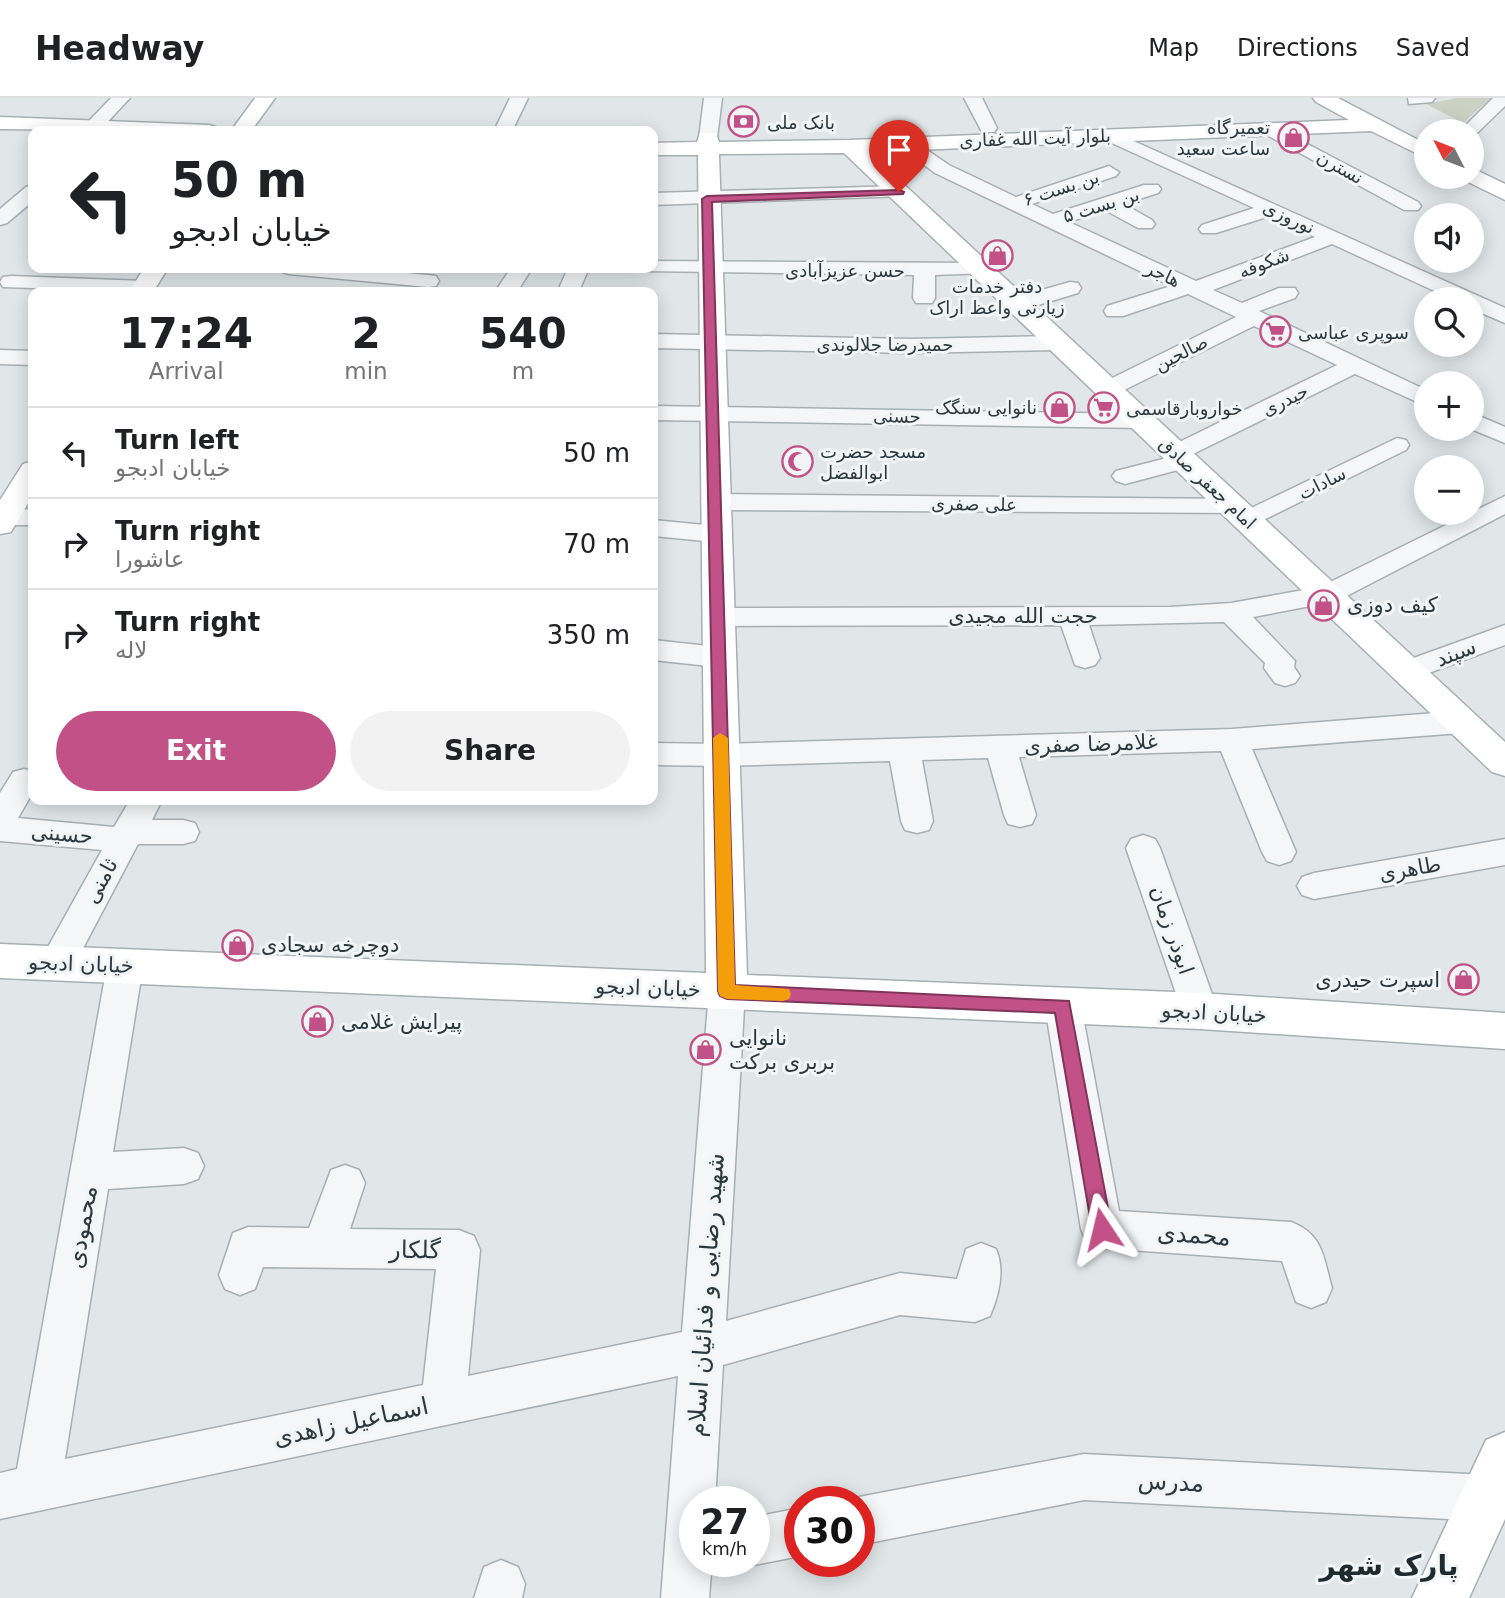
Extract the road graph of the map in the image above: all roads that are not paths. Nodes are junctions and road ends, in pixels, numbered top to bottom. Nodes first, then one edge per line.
1 (121, 98) edge
2 (265, 98) edge
3 (519, 98) edge
4 (713, 98) edge
5 (974, 98) edge
6 (1323, 98) edge
7 (1503, 98) edge
8 (1361, 106) edge
9 (1481, 119) edge
10 (0, 123) edge
11 (1376, 125) junction
12 (1414, 125) edge
13 (70, 126) edge
14 (94, 126) edge
15 (245, 126) edge
16 (505, 126) edge
17 (988, 128) junction
18 (1269, 129) junction
19 (0, 134) edge
20 (28, 135) edge
21 (1109, 135) junction
22 (658, 138) edge
23 (707, 143) junction
24 (904, 144) junction
25 (850, 146) junction
26 (1414, 146) edge
27 (658, 148) edge
28 (1484, 160) edge
29 (1231, 169) dead end
30 (1505, 170) edge
31 (1109, 172) dead end
32 (1204, 178) junction
33 (1484, 182) edge
34 (1151, 189) dead end
35 (899, 192) junction
36 (1505, 193) edge
37 (28, 197) edge
38 (658, 199) edge
39 (707, 199) junction
40 (1107, 203) junction
41 (1014, 204) junction
42 (1263, 205) junction
43 (1411, 206) dead end
44 (2, 216) edge
45 (1051, 221) junction
46 (1215, 221) dead end
47 (1145, 224) dead end
48 (1333, 237) junction
49 (658, 267) edge
50 (981, 269) junction
51 (709, 270) junction
52 (925, 270) junction
53 (347, 273) edge
54 (429, 280) edge
55 (10, 282) dead end
56 (147, 282) edge
57 (1060, 284) dead end
58 (1442, 287) edge
59 (1192, 288) junction
60 (1287, 293) dead end
61 (1010, 297) junction
62 (924, 298) dead end
63 (1484, 306) edge
64 (1115, 311) dead end
65 (1247, 314) junction
66 (1505, 316) edge
67 (658, 341) edge
68 (710, 342) junction
69 (1059, 343) junction
70 (0, 357) edge
71 (28, 358) edge
72 (1356, 365) junction
73 (1108, 389) junction
74 (1414, 392) edge
75 (658, 413) edge
76 (712, 414) junction
77 (1142, 421) junction
78 (1484, 426) edge
79 (1505, 436) edge
80 (1396, 445) dead end
81 (1180, 457) junction
82 (1125, 476) dead end
83 (28, 482) edge
84 (714, 502) junction
85 (1505, 504) edge
86 (1240, 513) junction
87 (12, 520) edge
88 (658, 528) edge
89 (715, 534) junction
90 (1327, 595) junction
91 (1231, 612) junction
92 (1072, 616) junction
93 (717, 617) junction
94 (1505, 634) edge
95 (658, 651) edge
96 (718, 657) junction
97 (1085, 658) dead end
98 (1407, 671) junction
99 (1285, 676) dead end
100 (1461, 722) junction
101 (1232, 740) junction
102 (1000, 747) junction
103 (904, 750) junction
104 (658, 754) edge
105 (720, 755) junction
106 (1505, 764) edge
107 (24, 780) dead end
108 (143, 805) edge
109 (1020, 815) dead end
110 (0, 821) edge
111 (917, 821) dead end
112 (0, 829) edge
113 (183, 832) dead end
114 (126, 836) junction
115 (1143, 848) dead end
116 (1279, 852) dead end
117 (1505, 852) edge
118 (1314, 886) dead end
119 (0, 961) edge
120 (57, 963) junction
121 (125, 966) junction
122 (727, 991) junction
123 (1063, 1006) junction
124 (1200, 1011) junction
125 (1505, 1031) edge
126 (184, 1166) dead end
127 (91, 1172) junction
128 (345, 1183) dead end
129 (323, 1248) junction
130 (981, 1263) dead end
131 (240, 1275) dead end
132 (1311, 1289) dead end
133 (703, 1349) junction
134 (443, 1403) junction
135 (1496, 1478) edge
136 (694, 1486) edge
137 (18, 1492) edge
138 (875, 1518) edge
139 (1440, 1598) edge

1 - 14 street
2 - 15 street
3 - 16 street
4 - 23 street
5 - 17 street
6 - 8 street
7 - 9 street
8 - 11 street
8 - 12 street
8 - 17 street, بلوار آیت الله غفاری
10 - 13 street
11 - 18 street, بلوار آیت الله غفاری
11 - 26 street
17 - 23 street, بلوار آیت الله غفاری
18 - 21 street, بلوار آیت الله غفاری
18 - 43 street, نسترن
19 - 20 street
21 - 24 street, بلوار آیت الله غفاری
21 - 32 street, نوروزی
22 - 23 street, بلوار آیت الله غفاری
23 - 25 street, بلوار آیت الله غفاری
23 - 27 street, بلوار آیت الله غفاری
23 - 39 street
24 - 25 street, بلوار آیت الله غفاری
24 - 41 street, هاجر
25 - 35 street, امام جعفر صادق
28 - 30 street
29 - 32 street
31 - 41 street, بن بست ۶
32 - 42 street, نوروزی
33 - 36 street
34 - 40 street, بن بست ۵
35 - 39 street
35 - 50 street, امام جعفر صادق
37 - 44 street
38 - 39 street
39 - 51 street
40 - 45 street, بن بست ۵
40 - 47 street
41 - 45 street, هاجر
42 - 46 street
42 - 48 street, نوروزی
45 - 59 street, هاجر
48 - 58 street, نوروزی
48 - 59 street, شکوفه
49 - 51 street, حسن عزیزآبادی
50 - 52 street, حسن عزیزآبادی
50 - 61 street, امام جعفر صادق
51 - 52 street, حسن عزیزآبادی
51 - 68 street
52 - 62 street
53 - 54 street
55 - 56 street
57 - 61 street
59 - 64 street, شکوفه
59 - 65 street, هاجر
60 - 65 street, صالحین
61 - 69 street, امام جعفر صادق
63 - 66 street, نوروزی
65 - 72 street, هاجر
65 - 73 street, صالحین
67 - 68 street, حمیدرضا جلالوندی
68 - 69 street, حمیدرضا جلالوندی
68 - 76 street
69 - 73 street, امام جعفر صادق
70 - 71 street
72 - 74 street, هاجر
72 - 81 street, حیدری
73 - 77 street, امام جعفر صادق
75 - 76 street, حسنی
76 - 77 street, حسنی
76 - 84 street
77 - 81 street, امام جعفر صادق
78 - 79 street
80 - 86 street, سادات
81 - 82 street, حیدری
81 - 86 street, امام جعفر صادق
83 - 87 street
84 - 86 street, علی صفری
84 - 89 street
85 - 90 street, حجت الله مجیدی
86 - 90 street, امام جعفر صادق
88 - 89 street
89 - 93 street
90 - 91 street, حجت الله مجیدی
90 - 98 street, امام جعفر صادق
91 - 92 street, حجت الله مجیدی
91 - 99 street
92 - 93 street, حجت الله مجیدی
92 - 97 street
93 - 96 street
94 - 98 street, سپند
95 - 96 street
96 - 105 street
98 - 100 street, امام جعفر صادق
100 - 101 street, غلامرضا صفری
100 - 106 street, امام جعفر صادق
101 - 102 street, غلامرضا صفری
101 - 116 street
102 - 103 street, غلامرضا صفری
102 - 109 street
103 - 105 street, غلامرضا صفری
103 - 111 street
104 - 105 street, غلامرضا صفری
105 - 122 street
107 - 110 street, حسینی
108 - 114 street, ثامنی
112 - 114 street, حسینی
113 - 114 street, حسینی
114 - 120 street, ثامنی
115 - 124 street, ابوذر زمان
117 - 118 street, طاهری
119 - 120 street, خیابان ادبجو
120 - 121 street, خیابان ادبجو
121 - 122 street, خیابان ادبجو
121 - 127 street, محمودی
122 - 123 street, خیابان ادبجو
122 - 133 street, شهید رضایی و فدائیان اسلام
123 - 124 street, خیابان ادبجو
123 - 132 street, محمدی
124 - 125 street, خیابان ادبجو
126 - 127 street
127 - 137 street, محمودی
128 - 129 street
129 - 131 street, گلکار
129 - 134 street, گلکار
130 - 133 street, اسماعیل زاهدی
133 - 134 street, اسماعیل زاهدی
133 - 136 street, شهید رضایی و فدائیان اسلام
134 - 137 street, اسماعیل زاهدی
135 - 138 street, مدرس
135 - 139 street

